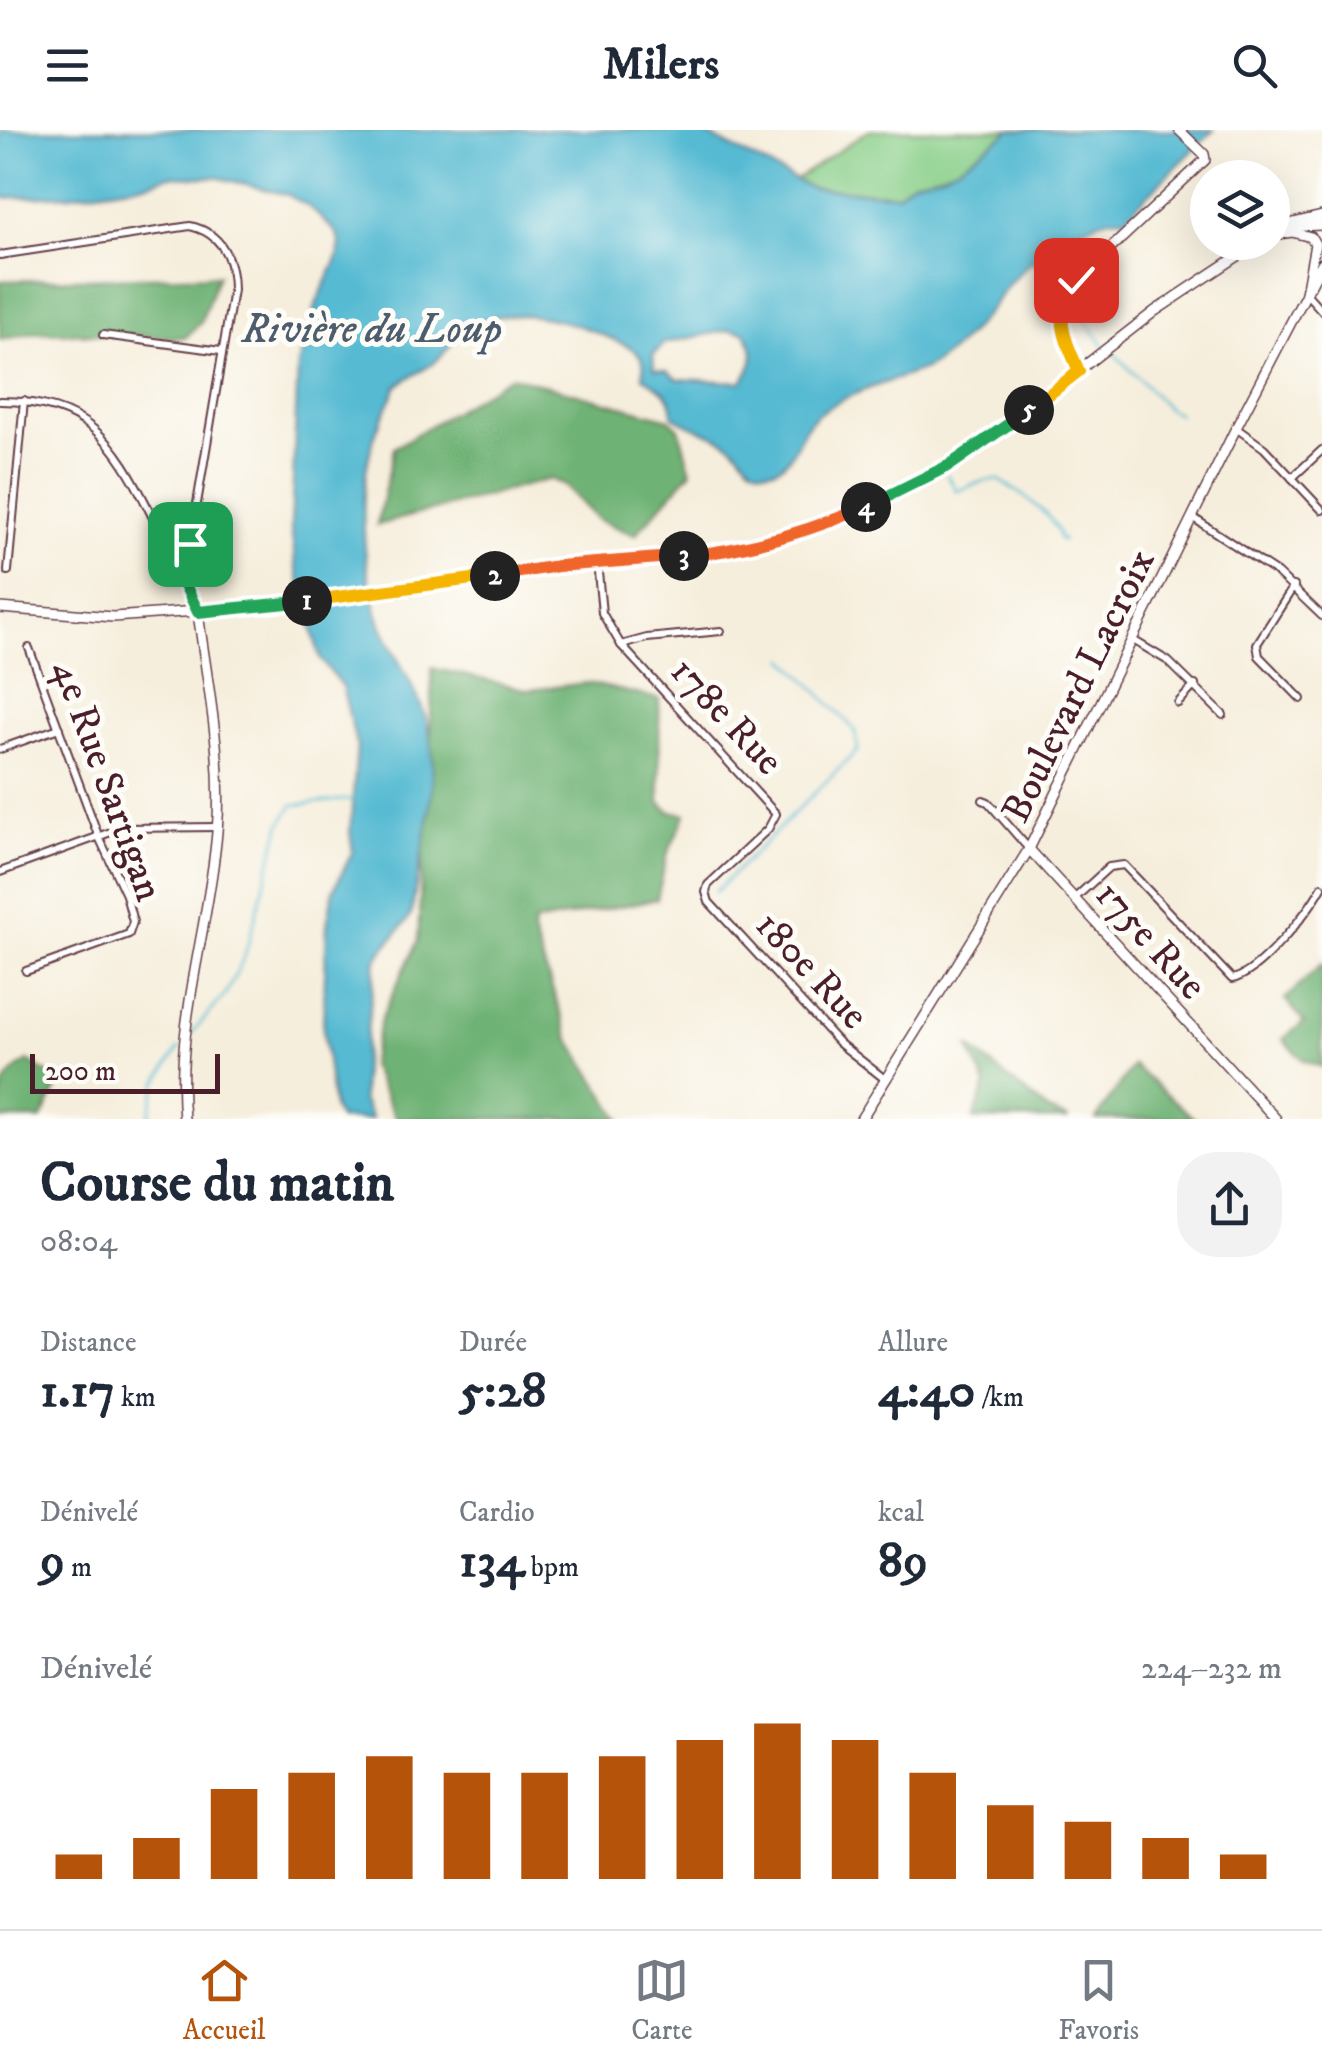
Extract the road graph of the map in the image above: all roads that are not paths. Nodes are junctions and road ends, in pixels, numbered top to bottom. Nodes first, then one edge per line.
1 (1178, 130) edge
2 (1322, 216) edge
3 (1290, 223) edge
4 (1322, 225) edge
5 (1290, 228) edge
6 (1290, 232) edge
7 (0, 254) edge
8 (1232, 260) edge
9 (1322, 263) edge
10 (1306, 293) junction
11 (1322, 311) edge
12 (103, 336) dead end
13 (221, 351) junction
14 (1079, 371) junction
15 (0, 400) edge
16 (24, 401) junction
17 (1236, 428) junction
18 (1322, 450) edge
19 (1292, 478) junction
20 (1322, 510) edge
21 (1192, 518) junction
22 (174, 562) junction
23 (598, 562) junction
24 (8, 572) dead end
25 (1294, 586) junction
26 (0, 608) edge
27 (198, 612) junction
28 (1322, 616) edge
29 (721, 631) dead end
30 (1133, 640) junction
31 (621, 645) junction
32 (29, 648) dead end
33 (1195, 685) junction
34 (1301, 699) dead end
35 (1178, 703) dead end
36 (1223, 715) dead end
37 (60, 728) junction
38 (0, 750) edge
39 (983, 800) dead end
40 (218, 828) junction
41 (98, 835) junction
42 (1029, 849) junction
43 (0, 872) edge
44 (1322, 887) edge
45 (706, 892) joint
46 (1074, 898) junction
47 (26, 971) dead end
48 (886, 1080) junction
49 (184, 1119) edge
50 (861, 1119) edge
51 (1276, 1119) edge

1 - 14 main road
2 - 3 main road
4 - 5 main road
6 - 10 main road
7 - 13 street
8 - 14 main road
9 - 10 main road, Boulevard Lacroix
10 - 11 street
10 - 17 main road, Boulevard Lacroix
12 - 13 street
13 - 22 street
14 - 23 main road
15 - 16 street
16 - 22 street
16 - 24 street
17 - 19 street
17 - 21 main road, Boulevard Lacroix
18 - 19 street
19 - 20 street
21 - 25 street
21 - 30 main road, Boulevard Lacroix
22 - 27 street
23 - 27 main road
23 - 31 street, 178e Rue
25 - 28 street
25 - 34 street
26 - 27 main road
27 - 40 main road
29 - 31 street
30 - 33 street
30 - 42 main road, Boulevard Lacroix
31 - 45 street, 178e Rue
32 - 37 street, 4e Rue Sartigan
33 - 35 street
33 - 36 street
37 - 38 street
37 - 41 street, 4e Rue Sartigan
39 - 42 street, 175e Rue
40 - 41 street
40 - 49 main road
41 - 43 street
41 - 47 street, 4e Rue Sartigan
42 - 46 main road, 175e Rue
42 - 48 main road, Boulevard Lacroix
44 - 46 street
45 - 48 street, 180e Rue
46 - 51 main road, 175e Rue
48 - 50 main road, Boulevard Lacroix

